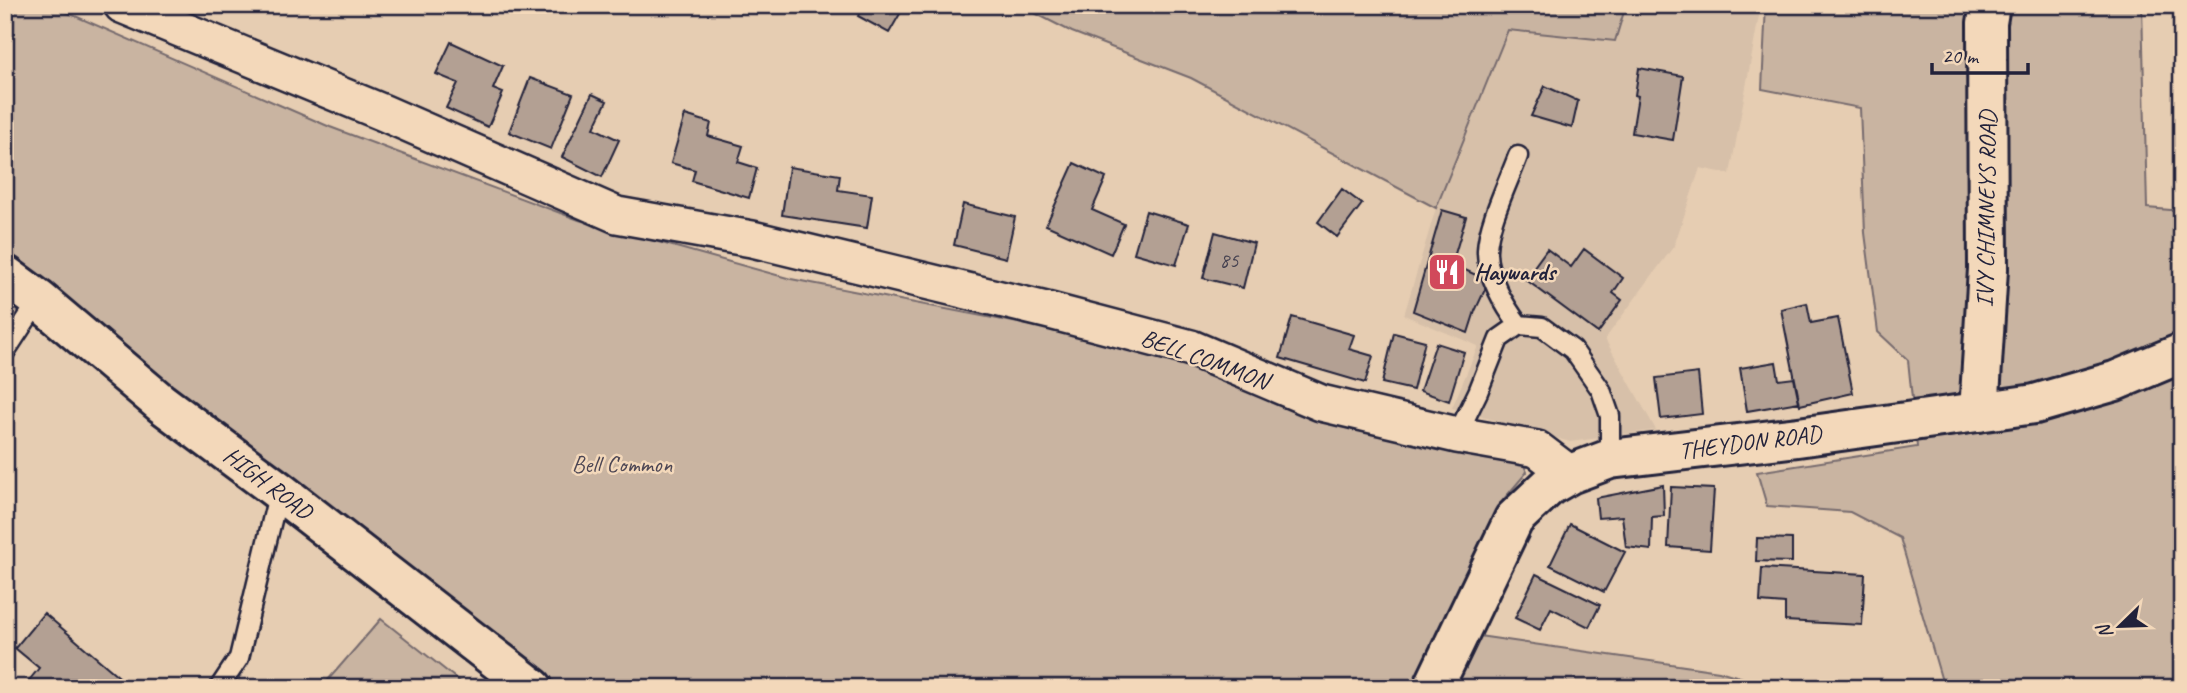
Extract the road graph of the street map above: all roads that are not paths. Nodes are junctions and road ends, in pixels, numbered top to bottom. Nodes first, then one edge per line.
1 (122, 5) edge
2 (1990, 5) edge
3 (1518, 156) dead end
4 (5, 275) edge
5 (38, 300) junction
6 (1519, 325) junction
7 (5, 352) edge
8 (2182, 353) edge
9 (1979, 412) junction
10 (1458, 435) junction
11 (1610, 459) junction
12 (1570, 474) junction
13 (279, 491) junction
14 (219, 688) edge
15 (533, 688) edge
16 (1433, 688) edge

1 - 10 street, BELL COMMON
2 - 9 street, IVY CHIMNEYS ROAD
3 - 6 lane
4 - 5 street, HIGH ROAD
5 - 7 lane
5 - 13 street, HIGH ROAD
6 - 10 lane
6 - 11 lane
8 - 9 street, THEYDON ROAD
9 - 11 street, THEYDON ROAD
10 - 12 street, BELL COMMON
11 - 12 street, THEYDON ROAD
12 - 16 street, THEYDON ROAD
13 - 14 lane
13 - 15 street, HIGH ROAD

